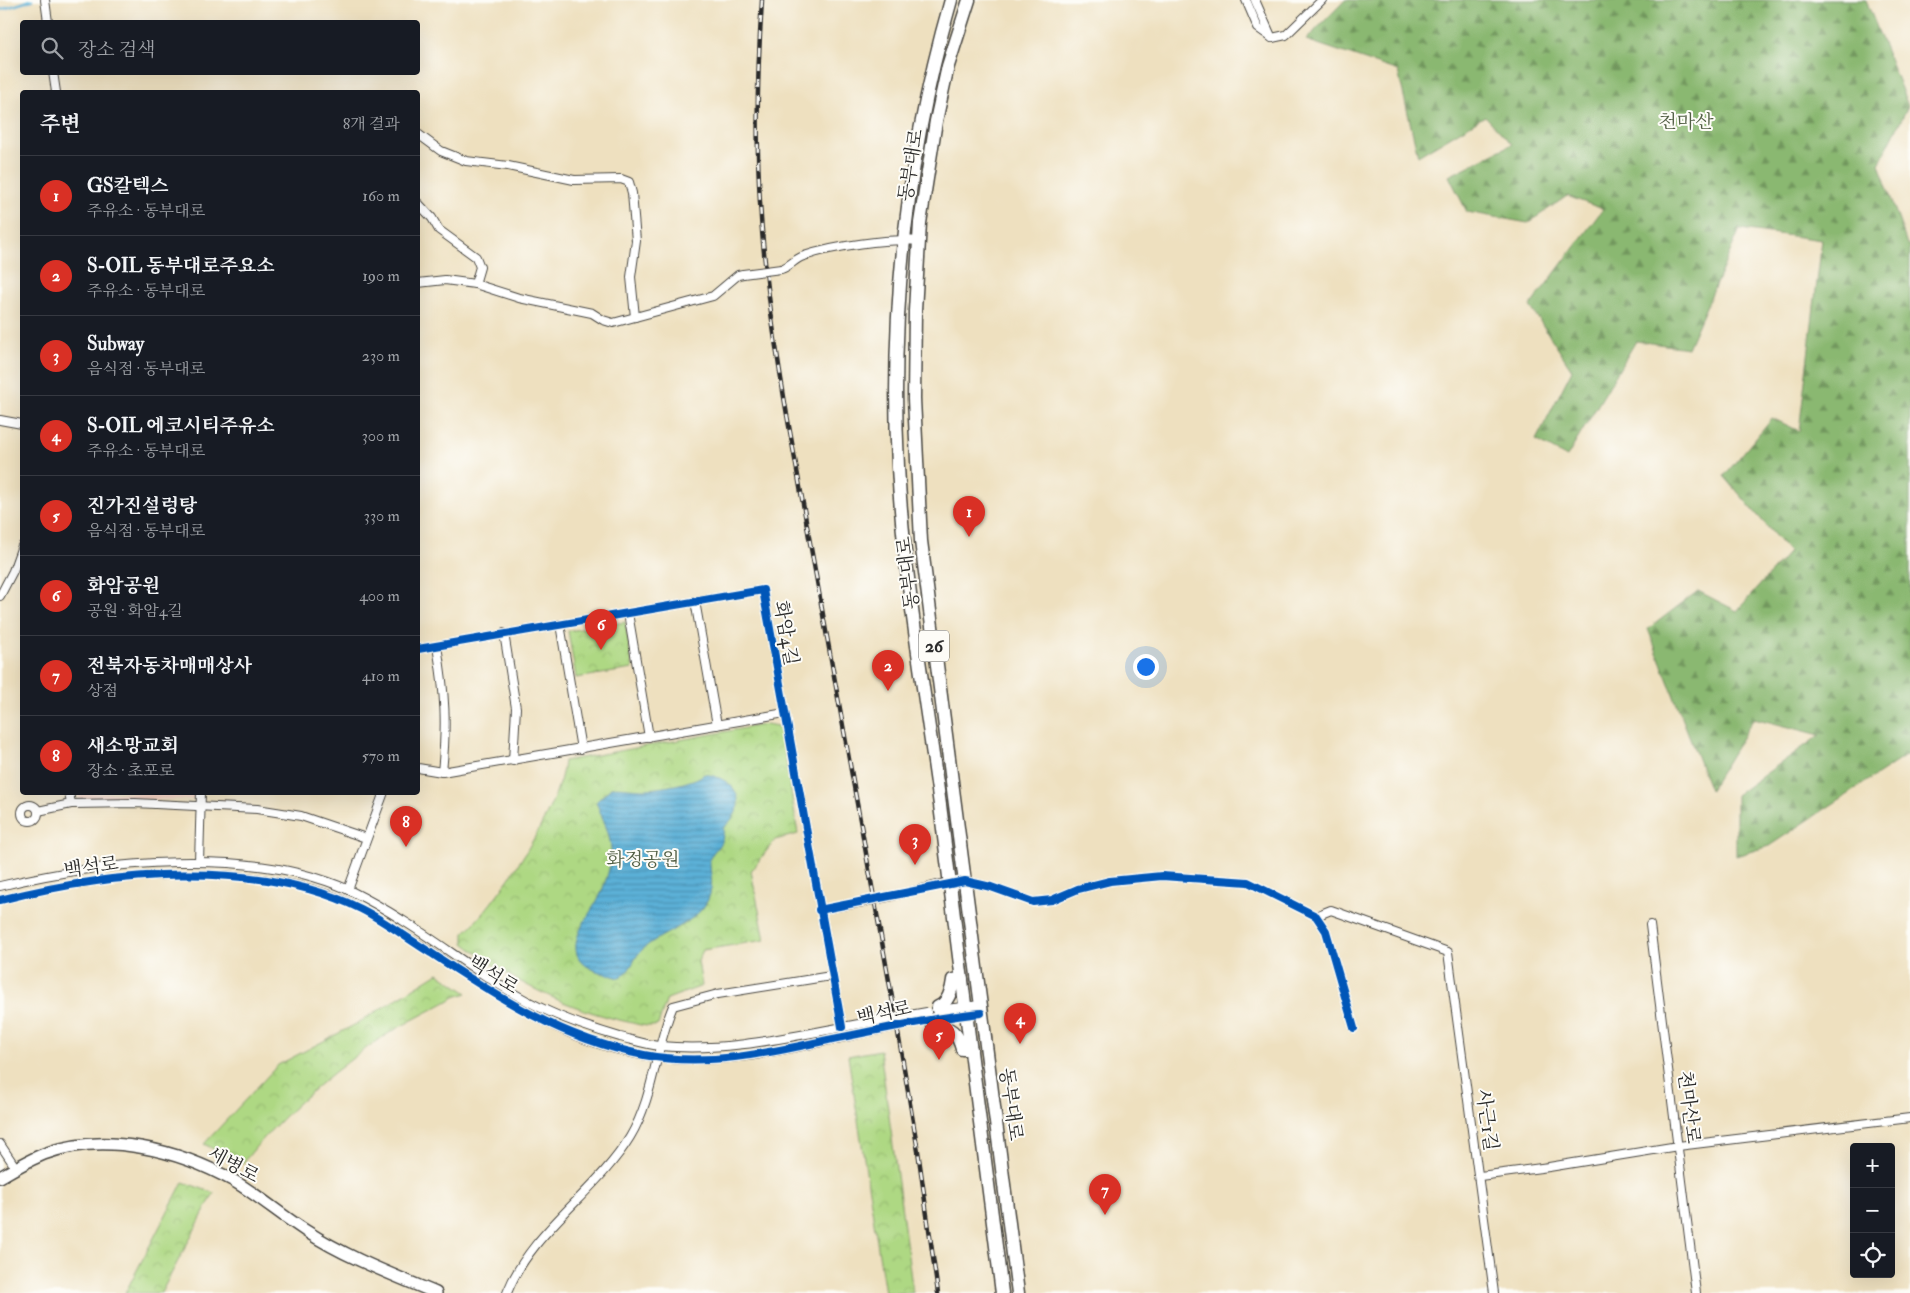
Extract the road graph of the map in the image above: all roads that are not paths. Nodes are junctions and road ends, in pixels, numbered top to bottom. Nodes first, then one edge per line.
1 (45, 0) edge
2 (951, 0) edge
3 (969, 0) edge
4 (1246, 0) edge
5 (1255, 0) edge
6 (1322, 0) edge
7 (48, 20) edge
8 (1272, 38) junction
9 (54, 75) edge
10 (56, 90) edge
11 (420, 135) edge
12 (420, 205) edge
13 (904, 240) junction
14 (919, 241) junction
15 (420, 283) edge
16 (475, 284) junction
17 (634, 317) junction
18 (0, 420) edge
19 (20, 424) edge
20 (20, 552) edge
21 (0, 596) edge
22 (695, 602) junction
23 (628, 612) junction
24 (560, 624) junction
25 (504, 633) junction
26 (437, 646) junction
27 (420, 649) edge
28 (785, 713) junction
29 (717, 725) junction
30 (649, 737) junction
31 (581, 749) junction
32 (512, 761) junction
33 (420, 768) edge
34 (442, 772) junction
35 (70, 795) edge
36 (201, 795) edge
37 (383, 795) edge
38 (71, 804) junction
39 (201, 805) junction
40 (38, 811) dead end
41 (366, 838) junction
42 (199, 862) junction
43 (965, 881) junction
44 (949, 882) junction
45 (0, 886) edge
46 (348, 890) junction
47 (0, 900) edge
48 (819, 910) junction
49 (1316, 916) junction
50 (1650, 925) dead end
51 (832, 976) junction
52 (962, 979) junction
53 (981, 1009) junction
54 (966, 1011) junction
55 (932, 1015) junction
56 (842, 1027) junction
57 (1354, 1028) dead end
58 (659, 1046) junction
59 (971, 1049) junction
60 (656, 1058) junction
61 (1910, 1118) edge
62 (0, 1144) edge
63 (1678, 1146) junction
64 (16, 1168) junction
65 (1480, 1176) junction
66 (0, 1177) edge
67 (436, 1293) edge
68 (507, 1293) edge
69 (1002, 1293) edge
70 (1018, 1293) edge
71 (1494, 1293) edge
72 (1696, 1293) edge

1 - 7 street
2 - 13 main road, 동부대로 / 26
3 - 14 main road, 동부대로 / 26
4 - 8 street
5 - 8 street
6 - 8 street
9 - 10 street
11 - 17 street
12 - 16 street
13 - 14 street
13 - 17 street, bridge
13 - 44 main road, 동부대로 / 26
14 - 43 main road, 동부대로 / 26
15 - 16 street
16 - 17 street
18 - 19 street
20 - 21 street
22 - 23 street, 화암4길
22 - 28 street, 화암4길
22 - 29 street
23 - 24 street, 화암4길
23 - 30 street
24 - 25 street, 화암4길
24 - 31 street
25 - 26 street, 화암4길
25 - 32 street
26 - 27 street, 화암4길
26 - 34 street
28 - 29 street
28 - 48 street, 화암4길
29 - 30 street
30 - 31 street
31 - 32 street
32 - 34 street
33 - 34 street
35 - 38 street
36 - 39 street
37 - 41 street
38 - 39 street
38 - 40 street
39 - 41 street
39 - 42 street
41 - 46 street
42 - 45 street, 백석로
42 - 46 street, 백석로
43 - 44 street
43 - 49 street
43 - 53 main road, 동부대로 / 26
44 - 48 street, bridge
44 - 52 main road, 동부대로 / 26
46 - 58 street, 백석로
47 - 60 street, 백석로
48 - 51 street, 화암4길
49 - 57 street
49 - 65 street, 사근1길
50 - 63 street, 천마산로
51 - 56 street, 화암4길
51 - 58 street
52 - 54 main road, 동부대로 / 26
52 - 55 main road
53 - 54 street, 백석로
53 - 70 main road, 동부대로 / 26
54 - 55 street, 백석로
54 - 59 main road, 동부대로 / 26
55 - 56 street, 백석로, bridge
55 - 59 main road
55 - 60 street, 백석로, bridge
56 - 58 street, 백석로
58 - 60 street
59 - 69 main road, 동부대로 / 26
60 - 68 street
61 - 63 street
62 - 64 street
63 - 65 street
63 - 72 street, 천마산로
64 - 66 street, 세병로
64 - 67 street, 세병로
65 - 71 street, 사근1길

